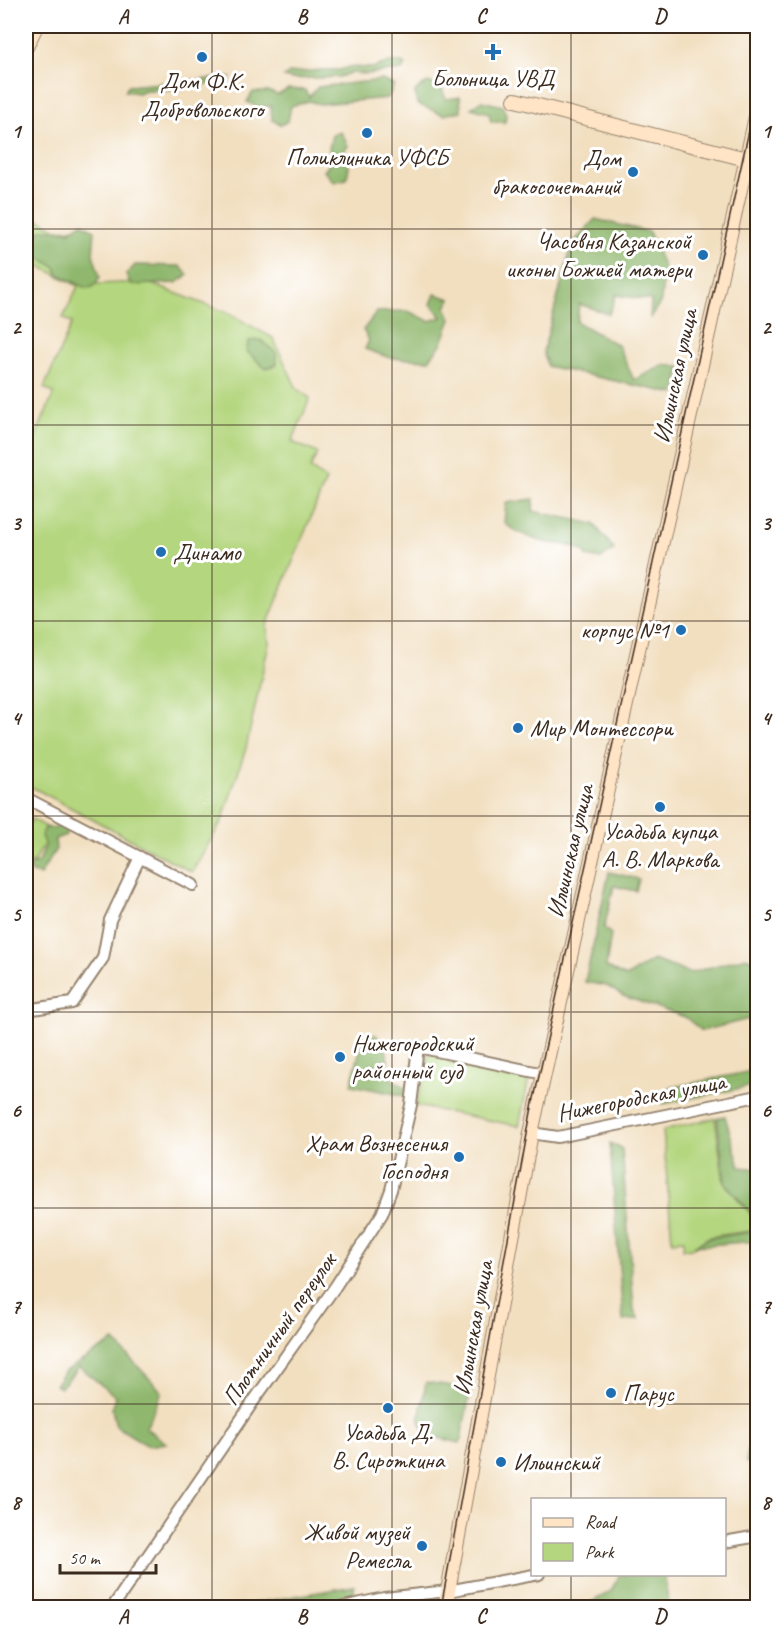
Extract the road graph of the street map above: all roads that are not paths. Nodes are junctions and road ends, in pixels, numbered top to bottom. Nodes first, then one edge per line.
1 (36, 26) edge
2 (26, 47) edge
3 (515, 100) dead end
4 (758, 108) edge
5 (752, 161) edge
6 (26, 798) edge
7 (140, 857) junction
8 (193, 885) dead end
9 (26, 1010) edge
10 (544, 1074) junction
11 (758, 1096) edge
12 (531, 1133) junction
13 (758, 1536) edge
14 (726, 1542) edge
15 (533, 1576) edge
16 (448, 1591) junction
17 (112, 1608) edge
18 (339, 1608) edge
19 (445, 1608) edge

1 - 2 street
3 - 5 street
4 - 5 street, Ильинская улица
5 - 10 street, Ильинская улица
6 - 7 street
7 - 8 street
7 - 9 street
10 - 12 street, Ильинская улица
10 - 17 street, Плотничный переулок
11 - 12 street, Нижегородская улица
12 - 16 street, Ильинская улица
13 - 14 street
15 - 16 street
16 - 18 street
16 - 19 street, Ильинская улица

